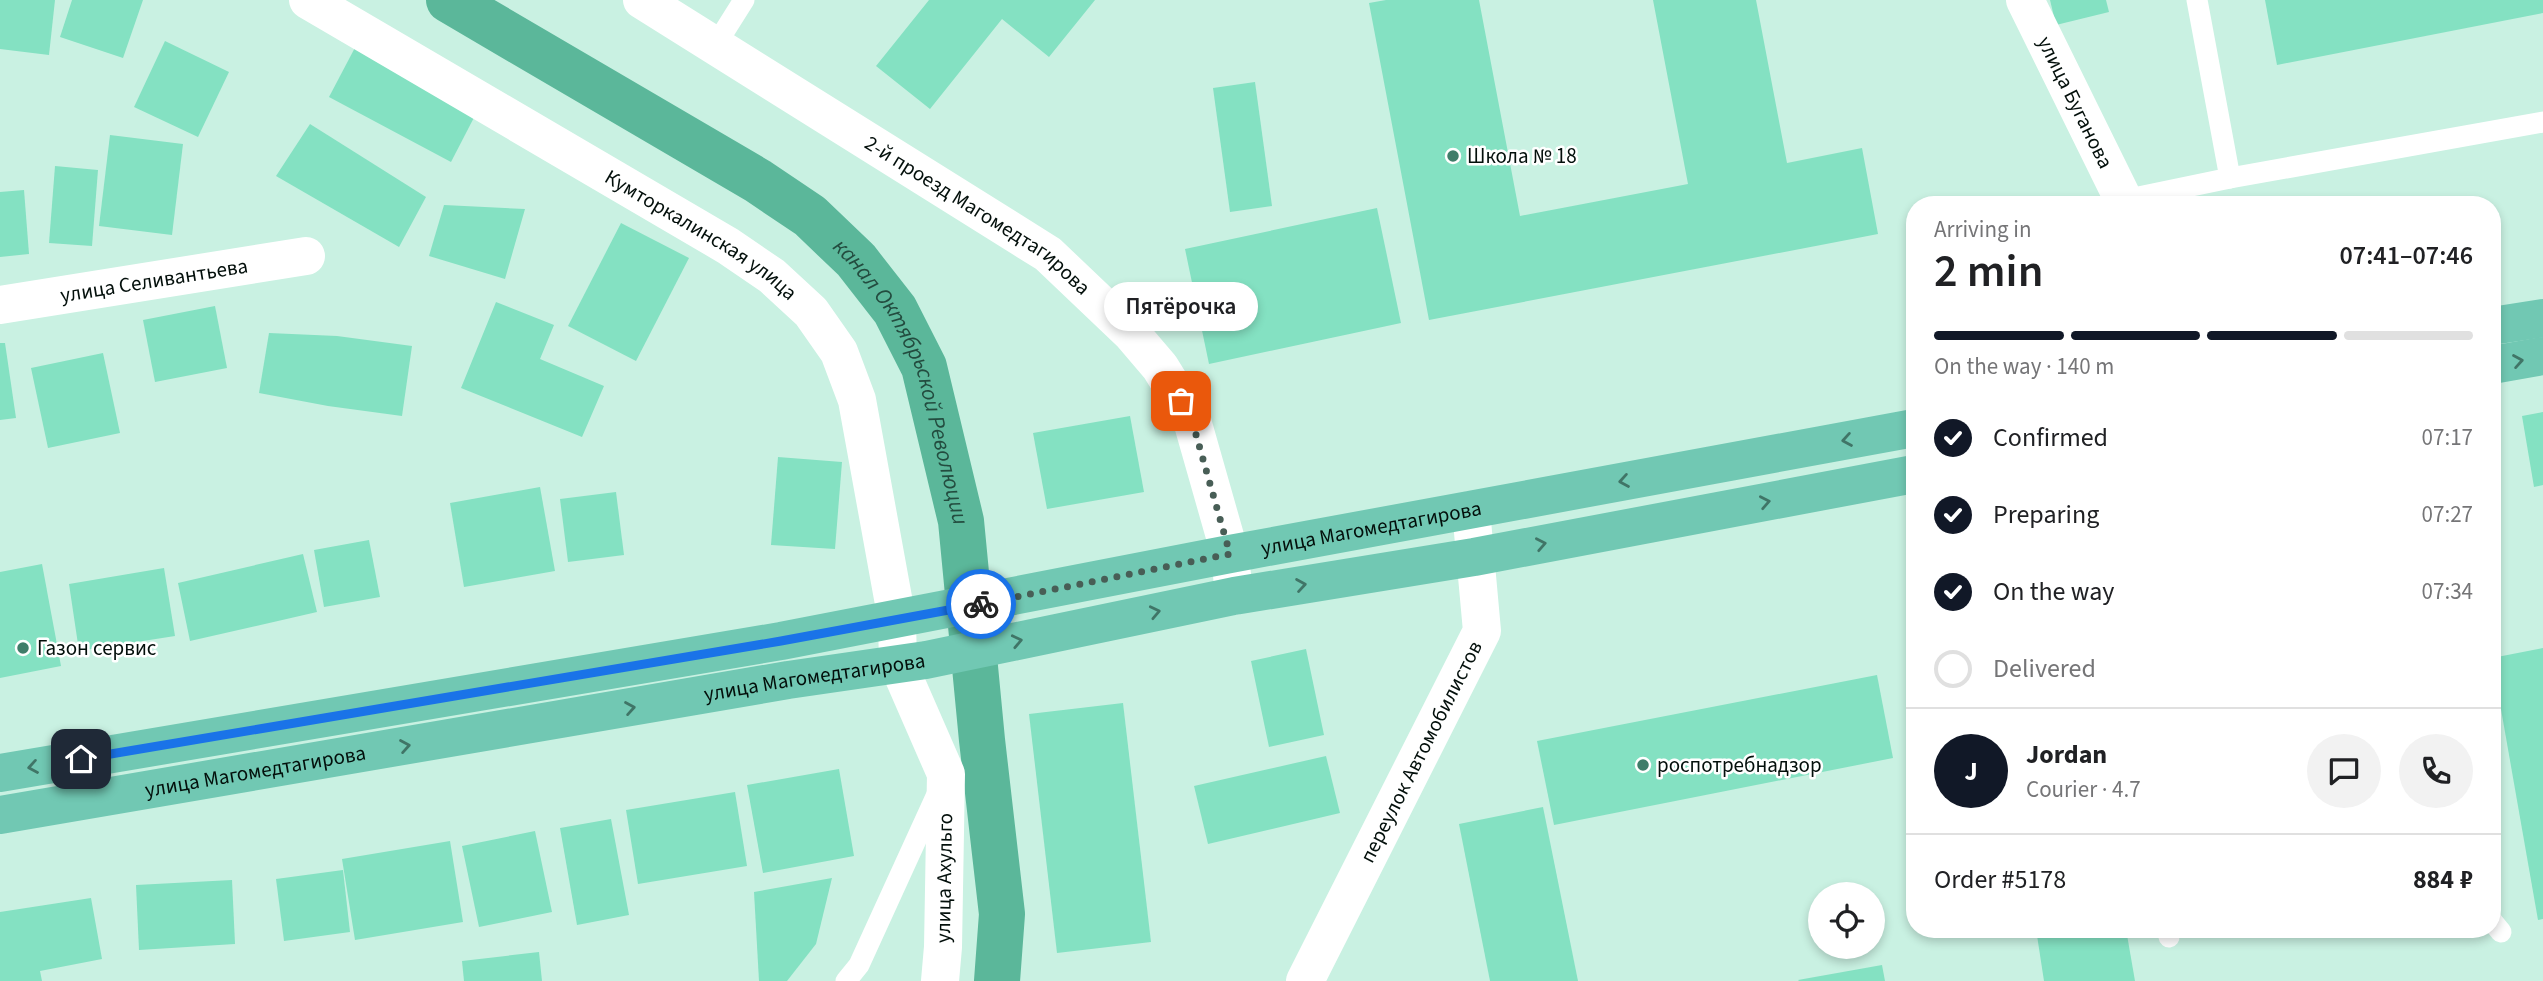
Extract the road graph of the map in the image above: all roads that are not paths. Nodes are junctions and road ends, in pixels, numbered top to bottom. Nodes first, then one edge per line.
1 (308, 0) edge
2 (642, 0) edge
3 (744, 0) edge
4 (2025, 0) edge
5 (2197, 0) edge
6 (715, 46) junction
7 (2543, 122) edge
8 (2230, 178) junction
9 (2122, 196) edge
10 (2151, 196) edge
11 (306, 256) dead end
12 (0, 304) edge
13 (2543, 317) edge
14 (2501, 324) edge
15 (2543, 356) edge
16 (2501, 363) edge
17 (1906, 429) edge
18 (1906, 476) edge
19 (1471, 510) junction
20 (1230, 554) junction
21 (1474, 557) junction
22 (1234, 596) junction
23 (909, 617) junction
24 (912, 662) junction
25 (0, 773) edge
26 (946, 774) junction
27 (0, 816) edge
28 (846, 981) edge
29 (940, 981) edge
30 (1305, 981) edge

1 - 23 street, Кумторкалинская улица
2 - 6 street, 2-й проезд Магомедтагирова
3 - 6 lane
4 - 9 street, улица Буганова
5 - 8 lane
6 - 20 street, 2-й проезд Магомедтагирова
7 - 8 lane
8 - 10 lane
11 - 12 street, улица Селивантьева
13 - 14 main road
16 -> 15 main road
17 -> 19 main road, улица Магомедтагирова
21 -> 18 main road, улица Магомедтагирова
19 - 20 main road, улица Магомедтагирова
19 - 21 street, переулок Автомобилистов
20 - 22 street, 2-й проезд Магомедтагирова
20 - 23 main road, улица Магомедтагирова
22 -> 21 main road, улица Магомедтагирова
21 - 30 street, переулок Автомобилистов
24 -> 22 main road, улица Магомедтагирова
23 - 24 street, Кумторкалинская улица
23 -> 25 main road, улица Магомедтагирова
24 - 26 street
27 -> 24 main road, улица Магомедтагирова
26 - 28 lane
26 - 29 street, улица Ахульго

